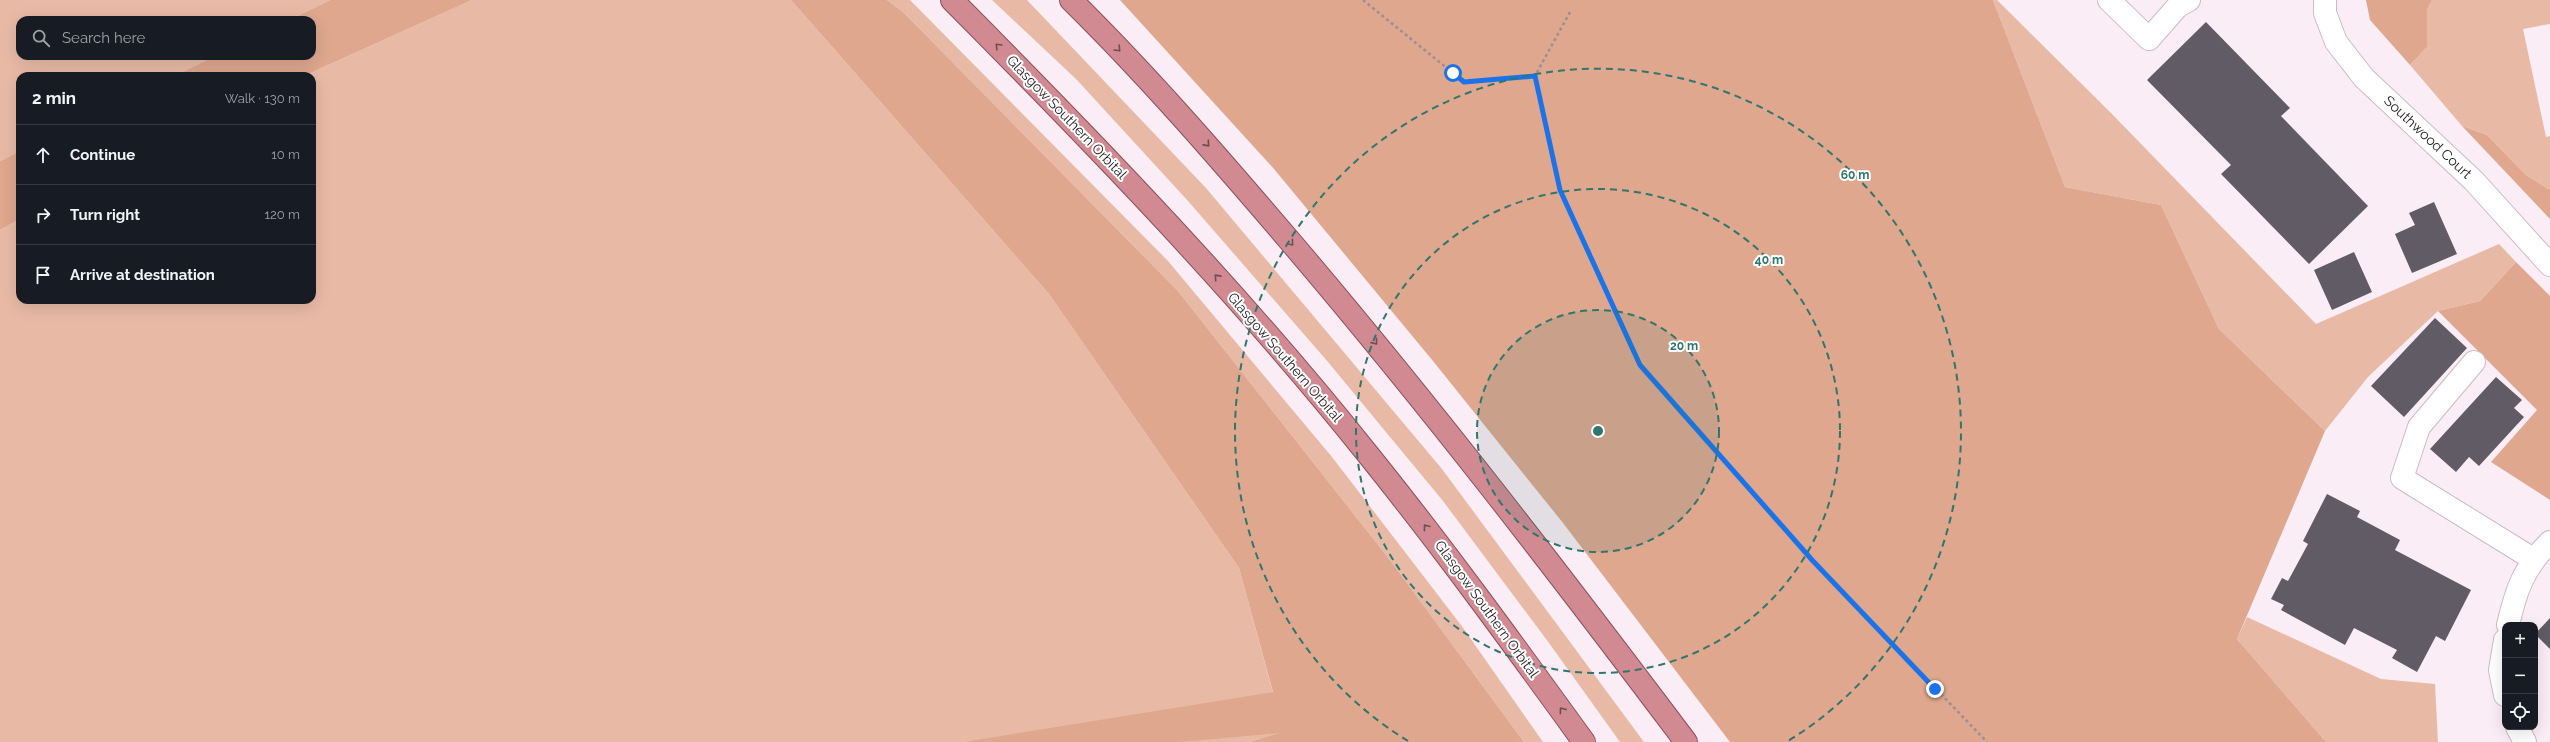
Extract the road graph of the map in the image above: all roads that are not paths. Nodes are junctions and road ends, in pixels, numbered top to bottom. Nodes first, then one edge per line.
1 (952, 0) edge
2 (1071, 0) edge
3 (2109, 0) edge
4 (2189, 0) edge
5 (2325, 0) edge
6 (2550, 265) edge
7 (2474, 362) dead end
8 (2550, 542) edge
9 (2533, 559) junction
10 (2509, 622) edge
11 (2502, 658) edge
12 (2505, 694) edge
13 (2518, 730) edge
14 (1584, 742) edge
15 (1686, 742) edge
16 (2525, 742) edge

14 -> 1 highway, Glasgow Southern Orbital
2 -> 15 highway
3 - 4 street
5 - 6 street, Southwood Court
7 - 9 street
8 - 9 street
9 - 10 street
11 - 12 street
13 - 16 street

